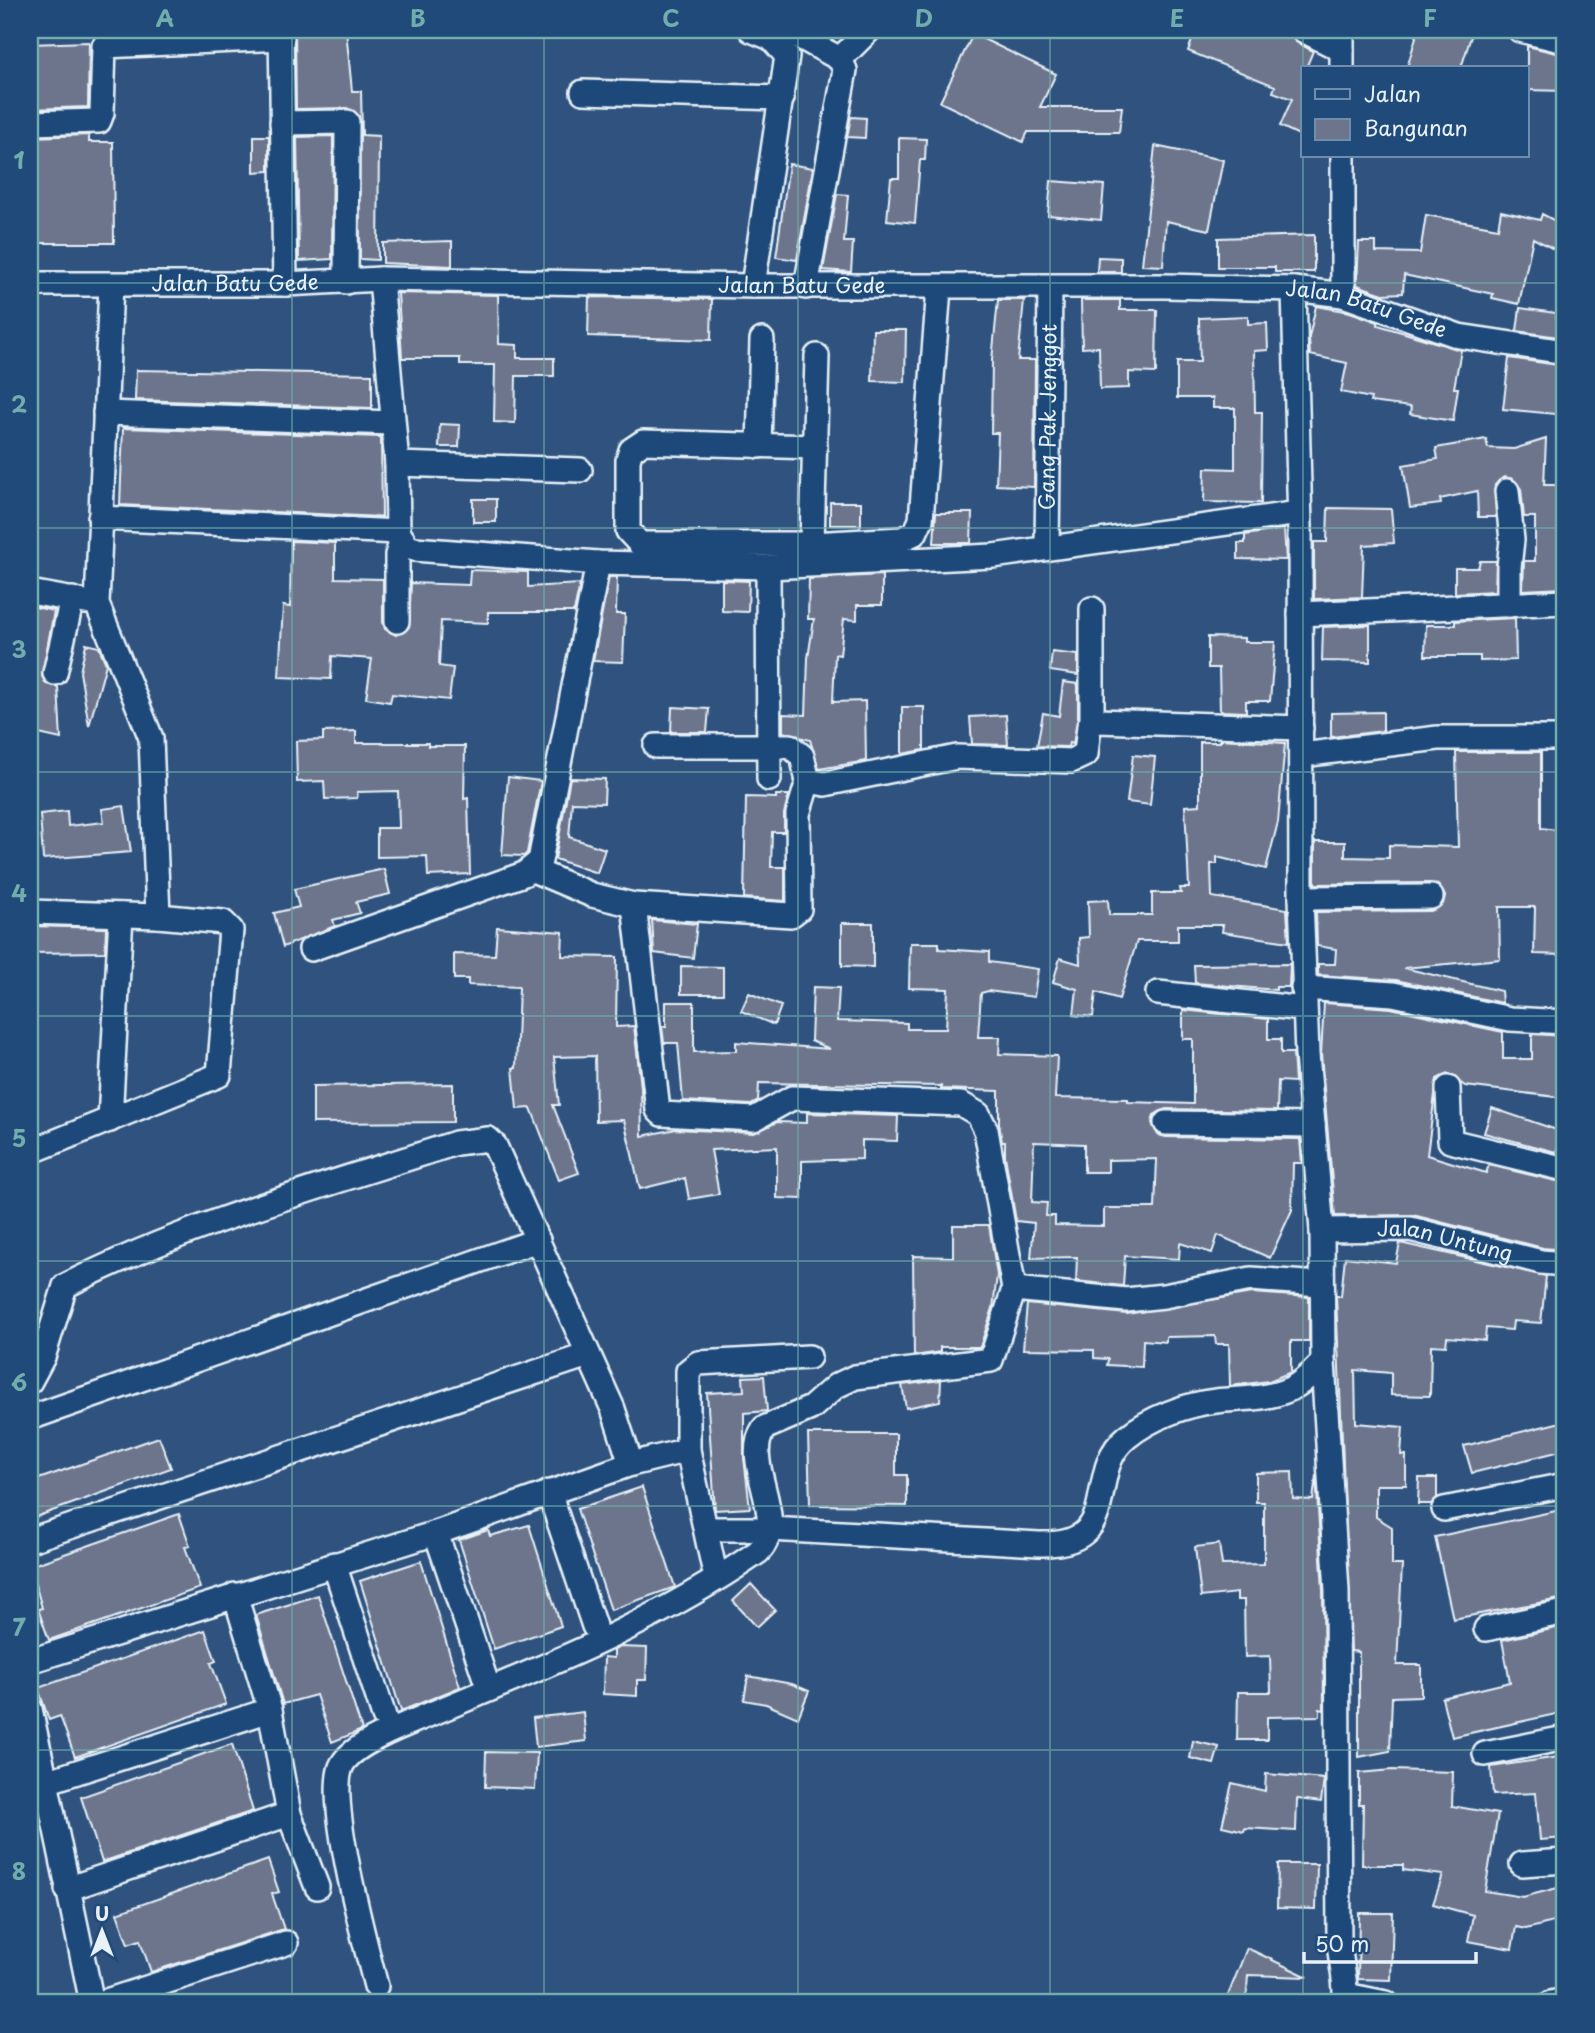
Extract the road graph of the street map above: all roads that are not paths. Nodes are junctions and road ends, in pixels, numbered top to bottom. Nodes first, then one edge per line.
1 (751, 30) edge
2 (787, 30) edge
3 (869, 30) edge
4 (1303, 30) edge
5 (1520, 30) edge
6 (281, 34) edge
7 (102, 38) edge
8 (1565, 41) edge
9 (1342, 49) edge
10 (840, 59) junction
11 (583, 92) dead end
12 (782, 98) junction
13 (30, 123) edge
14 (282, 123) junction
15 (1343, 158) edge
16 (381, 279) junction
17 (346, 282) junction
18 (30, 284) edge
19 (285, 284) junction
20 (111, 285) junction
21 (753, 286) junction
22 (806, 287) junction
23 (1050, 287) junction
24 (939, 288) junction
25 (1294, 289) junction
26 (1343, 295) junction
27 (762, 340) dead end
28 (1565, 352) edge
29 (817, 356) dead end
30 (105, 413) junction
31 (393, 424) junction
32 (759, 446) junction
33 (815, 447) junction
34 (397, 464) junction
35 (580, 470) dead end
36 (1507, 491) dead end
37 (1299, 513) junction
38 (100, 518) junction
39 (400, 536) junction
40 (812, 544) junction
41 (1047, 548) junction
42 (598, 563) junction
43 (768, 567) junction
44 (30, 592) edge
45 (72, 599) junction
46 (1565, 602) edge
47 (97, 604) junction
48 (1509, 605) junction
49 (1092, 609) dead end
50 (1300, 614) junction
51 (397, 621) dead end
52 (55, 673) dead end
53 (1092, 722) junction
54 (1301, 728) junction
55 (1565, 738) edge
56 (656, 746) dead end
57 (769, 746) junction
58 (1302, 755) junction
59 (769, 779) dead end
60 (808, 782) junction
61 (533, 870) junction
62 (1431, 897) dead end
63 (1301, 898) junction
64 (634, 905) junction
65 (30, 912) edge
66 (121, 915) junction
67 (158, 916) junction
68 (312, 949) dead end
69 (1158, 993) dead end
70 (1304, 999) junction
71 (1565, 1022) edge
72 (1448, 1088) dead end
73 (110, 1120) junction
74 (1166, 1122) dead end
75 (1313, 1125) junction
76 (30, 1152) edge
77 (1565, 1169) edge
78 (1322, 1230) junction
79 (538, 1240) junction
80 (1565, 1264) edge
81 (1320, 1284) junction
82 (1014, 1289) junction
83 (587, 1355) junction
84 (809, 1357) dead end
85 (1323, 1362) junction
86 (30, 1381) edge
87 (30, 1418) edge
88 (688, 1450) junction
89 (631, 1464) junction
90 (1565, 1485) edge
91 (549, 1492) junction
92 (1444, 1509) dead end
93 (706, 1529) junction
94 (770, 1529) junction
95 (436, 1533) junction
96 (30, 1540) edge
97 (334, 1564) junction
98 (714, 1569) dead end
99 (235, 1595) junction
100 (1565, 1612) edge
101 (594, 1626) dead end
102 (1486, 1629) dead end
103 (30, 1661) edge
104 (485, 1678) dead end
105 (30, 1709) edge
106 (270, 1710) junction
107 (384, 1716) dead end
108 (1565, 1738) edge
109 (1485, 1754) dead end
110 (46, 1782) junction
111 (289, 1814) junction
112 (1565, 1861) edge
113 (1522, 1864) dead end
114 (317, 1887) dead end
115 (67, 1889) junction
116 (286, 1943) dead end
117 (376, 1986) dead end
118 (1345, 1999) edge
119 (1565, 2000) edge
120 (92, 2003) edge
121 (100, 2003) edge
122 (1386, 2003) edge
123 (1551, 2003) edge

1 - 12 street
2 - 10 street
3 - 10 street
4 - 9 street
5 - 8 street
6 - 7 street
6 - 14 street
7 - 13 street
10 - 22 street
11 - 12 street
12 - 21 street
14 - 17 street
14 - 19 street
15 - 26 street
16 - 17 street, Jalan Batu Gede
16 - 21 street, Jalan Batu Gede
16 - 31 street
17 - 19 street, Jalan Batu Gede
18 - 20 street, Jalan Batu Gede
19 - 20 street, Jalan Batu Gede
20 - 30 street
21 - 22 street, Jalan Batu Gede
22 - 24 street, Jalan Batu Gede
23 - 24 street, Jalan Batu Gede
23 - 25 street, Jalan Batu Gede
23 - 41 street, Gang Pak Jenggot
24 - 40 street
25 - 26 street, Jalan Batu Gede
25 - 37 street
26 - 28 street, Jalan Batu Gede
27 - 32 street
29 - 33 street
30 - 31 street
30 - 38 street
31 - 34 street
32 - 33 street
32 - 40 street
33 - 40 street
34 - 35 street
34 - 39 street
36 - 48 street
37 - 41 street
37 - 50 street
38 - 39 street
38 - 47 street
39 - 42 street
39 - 51 street
41 - 43 street
42 - 43 street
42 - 61 street
43 - 57 street
44 - 45 street
45 - 47 street
45 - 52 street
46 - 48 street
47 - 67 street
48 - 50 street
49 - 53 street
50 - 54 street
53 - 54 street
53 - 60 street
54 - 58 street
55 - 58 street
56 - 57 street
57 - 59 street
57 - 60 street
58 - 63 street
60 - 64 street
61 - 64 street
61 - 68 street
62 - 63 street
63 - 70 street
64 - 82 street
65 - 66 street
66 - 67 street
66 - 73 street
67 - 73 street
69 - 70 street
70 - 71 street
70 - 75 street
72 - 77 street
73 - 76 street
74 - 75 street
75 - 78 street
78 - 80 street, Jalan Untung
78 - 81 street
79 - 83 street
79 - 86 street
79 - 87 street
81 - 82 street
81 - 85 street
82 - 94 street
83 - 89 street
83 - 96 street
84 - 88 street
85 - 94 street
85 - 118 street
88 - 89 street
88 - 93 street
89 - 91 street
90 - 92 street
91 - 95 street
91 - 101 street
93 - 94 street
93 - 98 street
94 - 117 street
95 - 97 street
95 - 104 street
97 - 99 street
97 - 107 street
99 - 103 street
99 - 106 street
100 - 102 street
105 - 110 street
106 - 110 street
106 - 111 street
108 - 109 street
110 - 115 street
111 - 114 street
111 - 115 street
112 - 113 street
115 - 120 street
116 - 121 street
118 - 122 street
119 - 123 street

